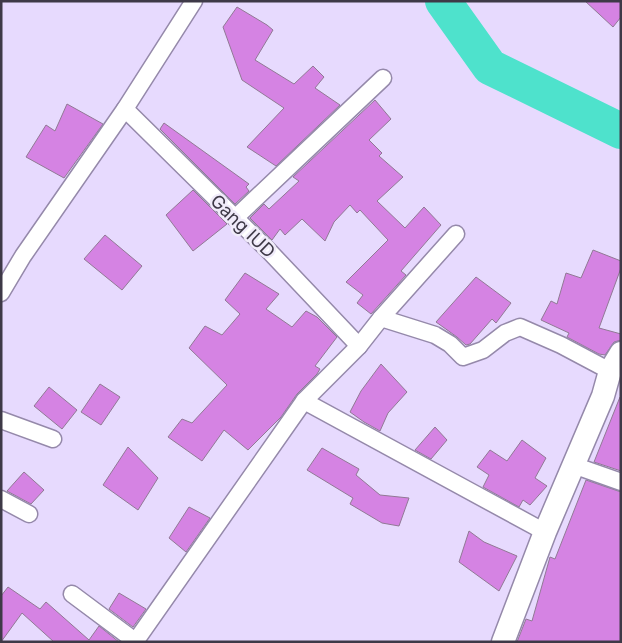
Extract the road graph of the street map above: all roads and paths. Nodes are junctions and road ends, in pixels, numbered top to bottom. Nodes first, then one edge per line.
1 (194, 1) edge
2 (382, 78) dead end
3 (125, 109) junction
4 (235, 218) junction
5 (456, 234) dead end
6 (1, 293) edge
7 (381, 318) junction
8 (358, 346) junction
9 (615, 362) edge
10 (304, 401) junction
11 (1, 420) edge
12 (53, 439) dead end
13 (573, 465) junction
14 (621, 482) edge
15 (1, 499) edge
16 (29, 514) dead end
17 (545, 532) junction
18 (72, 594) dead end
19 (135, 641) edge
20 (503, 642) edge

1 - 3 street
2 - 4 street
3 - 4 street, Gang IUD
3 - 6 street
4 - 8 street, Gang IUD
5 - 7 street
7 - 8 street
7 - 9 street
8 - 10 street
9 - 13 main road
10 - 17 street
10 - 19 street
11 - 12 street
13 - 14 street
13 - 17 main road
15 - 16 street
17 - 20 main road
18 - 19 street

